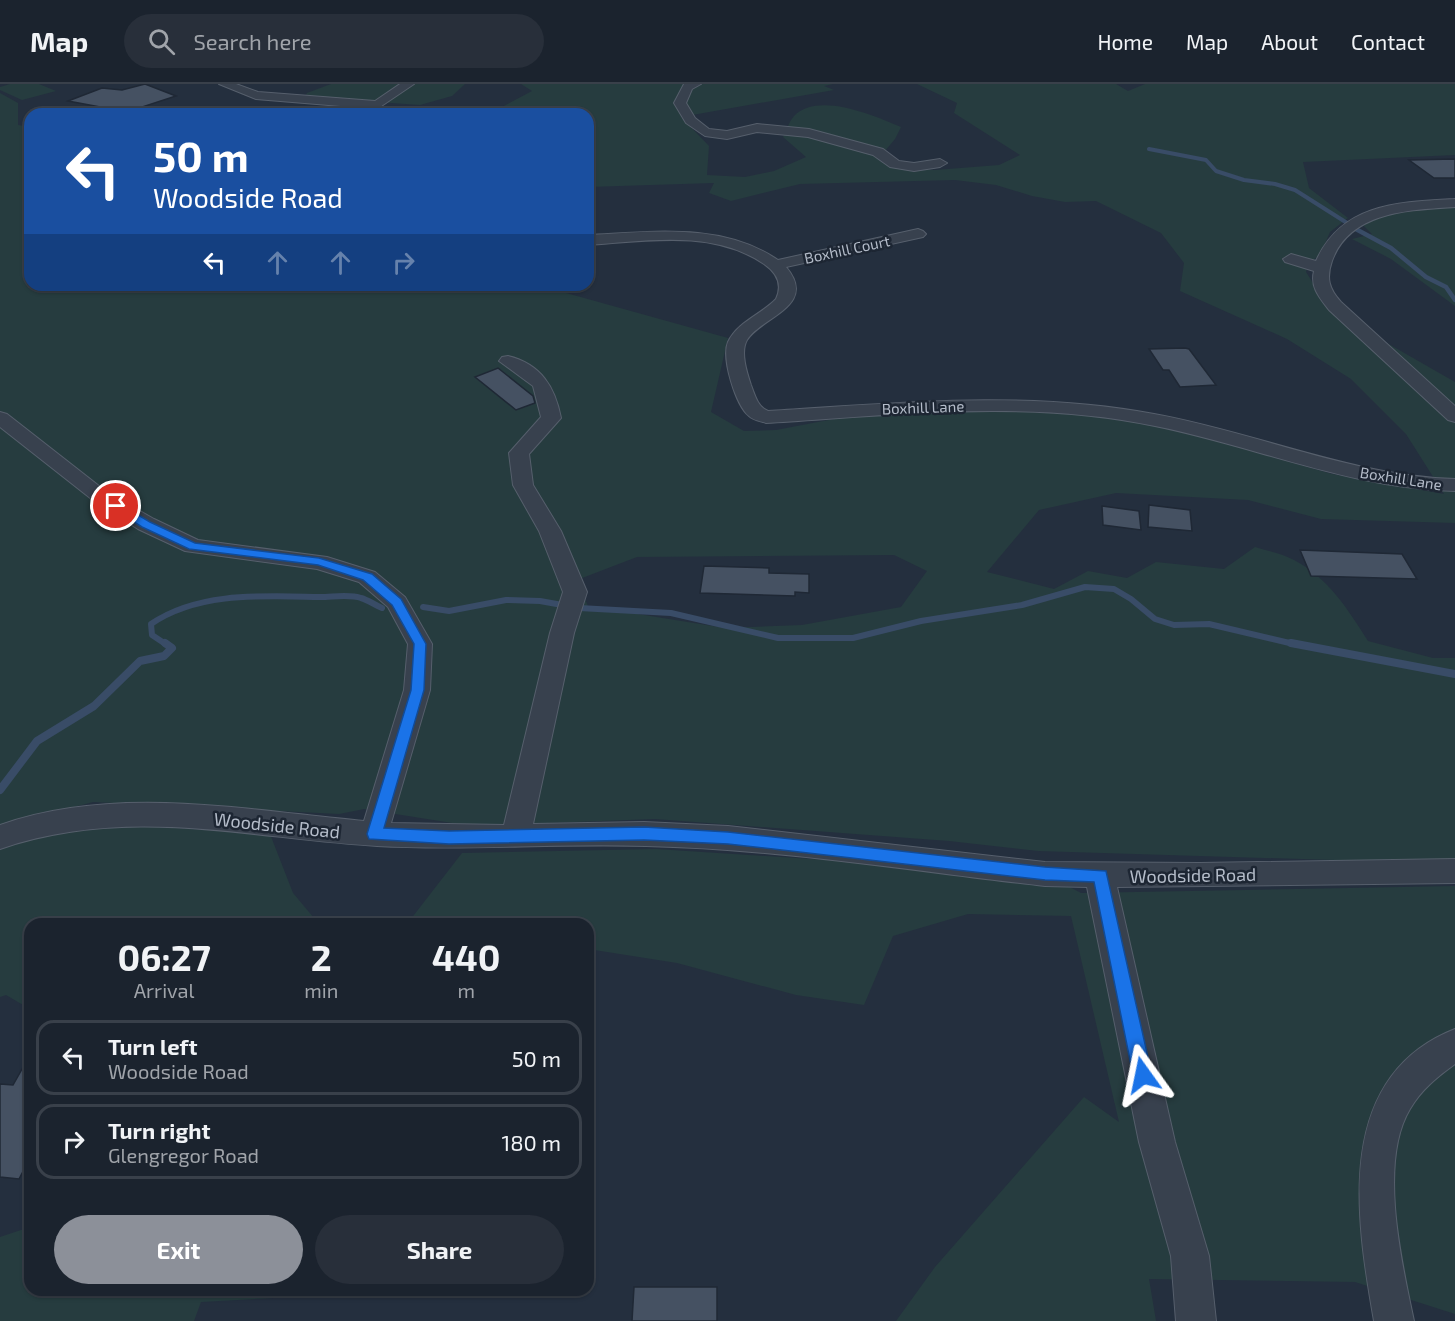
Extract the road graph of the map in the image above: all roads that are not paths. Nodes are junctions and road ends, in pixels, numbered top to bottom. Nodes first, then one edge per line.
1 (225, 84) edge
2 (408, 84) edge
3 (695, 84) edge
4 (940, 163) dead end
5 (1455, 203) edge
6 (918, 234) dead end
7 (594, 240) edge
8 (1291, 259) dead end
9 (775, 265) junction
10 (1322, 268) junction
11 (508, 361) dead end
12 (1455, 416) edge
13 (0, 418) edge
14 (1455, 485) edge
15 (374, 834) junction
16 (516, 835) junction
17 (0, 837) edge
18 (1455, 871) edge
19 (1100, 876) junction
20 (1455, 1045) edge
21 (1400, 1316) edge
22 (1196, 1321) edge

1 - 2 street
3 - 4 street
5 - 10 street
6 - 9 street, Boxhill Court
7 - 9 street
8 - 10 street
9 - 14 street, Boxhill Lane
10 - 12 street
11 - 16 street
13 - 15 street
15 - 16 street, Woodside Road
15 - 17 street, Woodside Road
16 - 19 street, Woodside Road
18 - 19 street, Woodside Road
19 - 22 street
20 - 21 street

